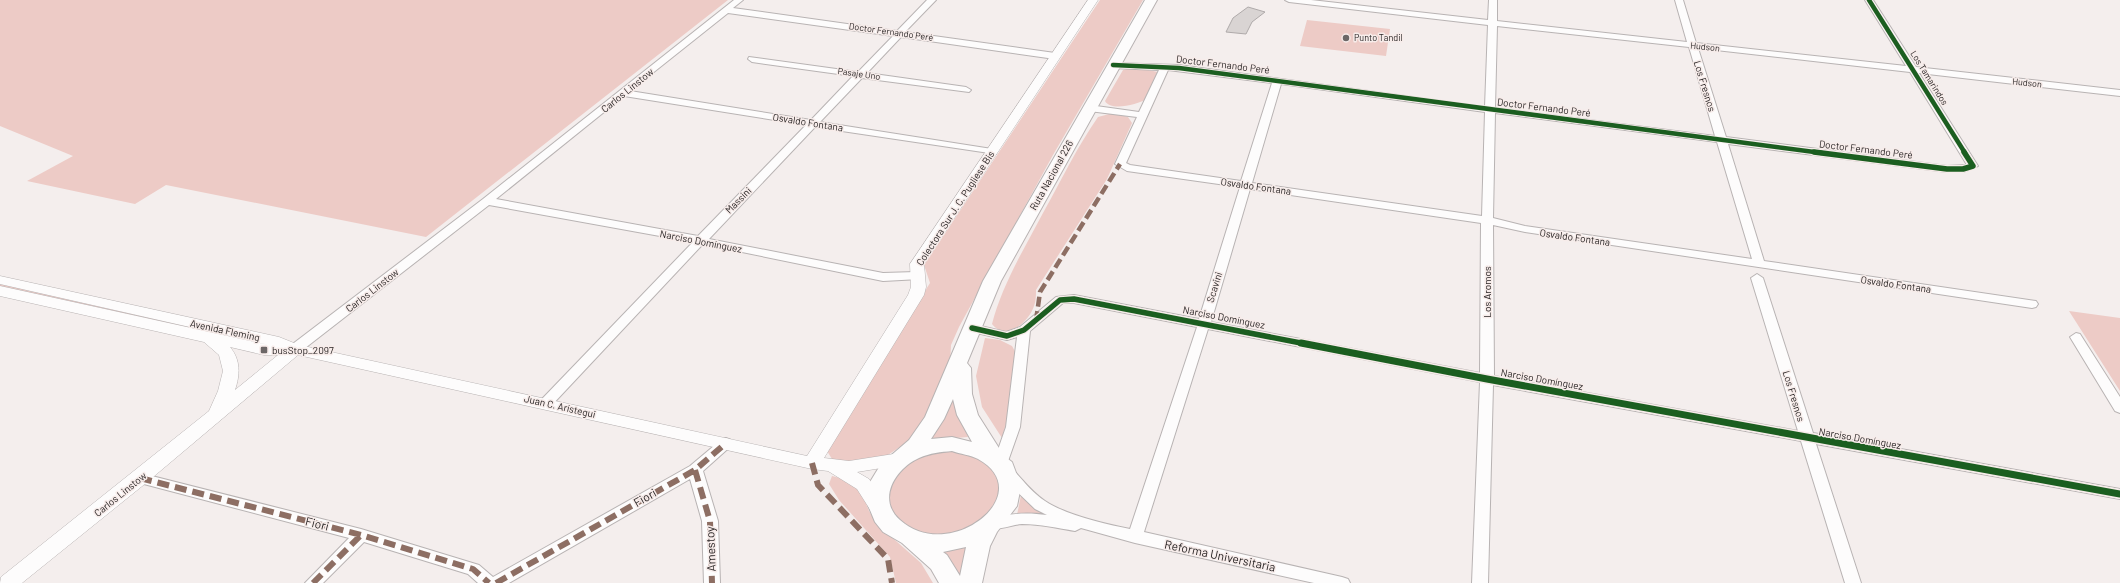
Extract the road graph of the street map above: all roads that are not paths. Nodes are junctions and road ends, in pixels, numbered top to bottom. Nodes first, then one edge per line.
1 (739, 0) edge
2 (932, 0) edge
3 (1093, 0) edge
4 (1151, 0) edge
5 (1289, 0) edge
6 (1493, 0) edge
7 (1679, 0) edge
8 (1869, 0) edge
9 (1302, 1) edge
10 (727, 10) junction
11 (1492, 23) junction
12 (900, 34) junction
13 (1693, 46) junction
14 (1055, 56) junction
15 (752, 59) dead end
16 (1113, 65) junction
17 (1165, 67) junction
18 (1914, 70) junction
19 (861, 74) junction
20 (1277, 81) junction
21 (966, 90) dead end
22 (623, 92) junction
23 (2120, 93) edge
24 (1089, 108) junction
25 (1490, 110) junction
26 (1142, 115) junction
27 (815, 123) junction
28 (1721, 140) junction
29 (992, 152) junction
30 (1973, 166) joint
31 (1245, 184) junction
32 (487, 201) junction
33 (1487, 220) junction
34 (699, 240) junction
35 (1759, 264) junction
36 (916, 276) junction
37 (1757, 278) dead end
38 (0, 280) edge
39 (0, 291) edge
40 (2032, 304) dead end
41 (1204, 323) junction
42 (972, 328) junction
43 (1024, 330) junction
44 (206, 337) junction
45 (2076, 337) dead end
46 (295, 349) junction
47 (962, 355) junction
48 (1487, 380) junction
49 (546, 403) junction
50 (2120, 408) edge
51 (210, 420) junction
52 (1807, 438) junction
53 (726, 443) junction
54 (902, 458) junction
55 (818, 464) junction
56 (1000, 464) junction
57 (694, 470) junction
58 (140, 478) junction
59 (2120, 494) edge
60 (881, 512) junction
61 (991, 526) junction
62 (1098, 528) junction
63 (903, 534) junction
64 (361, 535) junction
65 (1135, 537) junction
66 (8, 583) edge
67 (313, 583) edge
68 (488, 583) edge
69 (496, 583) edge
70 (712, 583) edge
71 (951, 583) edge
72 (970, 583) edge
73 (1342, 583) edge
74 (1480, 583) edge
75 (1853, 583) edge

1 - 10 street, Carlos Linstow
2 - 12 street, Massini
3 - 14 main road, Colectora Sur J. C. Pugliese Bis
4 - 16 highway, Ruta Nacional 226
5 - 9 street, Hudson
6 - 11 street, Los Aromos
7 - 13 street, Los Fresnos
8 - 18 street, Los Tamarindos
9 - 11 street, Hudson
10 - 12 street, Doctor Fernando Peré
10 - 22 street, Carlos Linstow
11 - 13 street, Hudson
11 - 25 street, Los Aromos
12 - 14 street, Doctor Fernando Peré
12 - 19 street, Massini
13 - 18 street, Hudson
13 - 28 street, Los Fresnos
14 - 29 main road, Colectora Sur J. C. Pugliese Bis
15 - 19 street, Pasaje Uno
16 - 17 street, Doctor Fernando Peré
16 - 24 highway, Ruta Nacional 226
17 - 20 street, Doctor Fernando Peré
17 - 26 street
18 - 23 street, Hudson
18 - 30 street, Los Tamarindos
19 - 21 street, Pasaje Uno
19 - 27 street, Massini
20 - 25 street, Doctor Fernando Peré
20 - 31 street, Scavini
22 - 27 street, Osvaldo Fontana
22 - 32 street, Carlos Linstow
24 - 26 street
24 - 42 highway, Ruta Nacional 226
25 - 28 street, Doctor Fernando Peré
25 - 33 street, Los Aromos
26 - 31 street, Osvaldo Fontana
27 - 29 street, Osvaldo Fontana
27 - 34 street, Massini
28 - 30 street, Doctor Fernando Peré
28 - 35 street, Los Fresnos
29 - 36 main road, Colectora Sur J. C. Pugliese Bis
31 - 33 street, Osvaldo Fontana
31 - 41 street, Scavini
32 - 34 street, Narciso Domínguez
32 - 46 street, Carlos Linstow
33 - 35 street, Osvaldo Fontana
33 - 48 street, Los Aromos
34 - 36 street, Narciso Domínguez
34 - 49 street, Massini
35 - 40 street, Osvaldo Fontana
36 - 55 main road, Colectora Sur J. C. Pugliese Bis
37 - 52 street, Los Fresnos
38 - 46 main road, Avenida Fleming
39 - 44 main road, Avenida Fleming
41 - 43 street, Narciso Domínguez
41 - 48 street, Narciso Domínguez
41 - 65 street, Scavini
42 - 43 street, Narciso Domínguez
42 - 47 highway, Ruta Nacional 226
43 - 56 street
44 - 46 main road, Avenida Fleming
44 - 51 main road
45 - 50 street
46 - 49 main road, Juan C. Arístegui
46 - 51 main road, Carlos Linstow
47 - 54 highway, Ruta Nacional 226
47 - 56 highway, Ruta Nacional 226
48 - 52 street, Narciso Domínguez
48 - 74 street, Los Aromos
49 - 53 main road, Juan C. Arístegui
51 - 58 main road, Carlos Linstow
52 - 59 street, Narciso Domínguez
52 - 75 street, Los Fresnos
53 - 55 main road, Juan C. Arístegui
53 - 57 street, Fiori
54 - 55 main road, Juan C. Arístegui
54 - 56 highway, Ruta Nacional 226
54 - 60 highway, Ruta Nacional 226
55 - 60 main road, Juan C. Arístegui
56 - 61 highway, Ruta Nacional 226
56 - 62 street, Reforma Universitaria
57 - 69 street, Fiori
57 - 70 street, Amestoy
58 - 64 street, Fiori
58 - 66 main road, Carlos Linstow
60 - 63 highway, Ruta Nacional 226
61 - 62 street, Reforma Universitaria
61 - 63 highway, Ruta Nacional 226
61 - 72 highway, Ruta Nacional 226
62 - 65 street, Reforma Universitaria
63 - 71 highway, Ruta Nacional 226
64 - 67 street
64 - 68 street, Fiori
65 - 73 street, Reforma Universitaria

